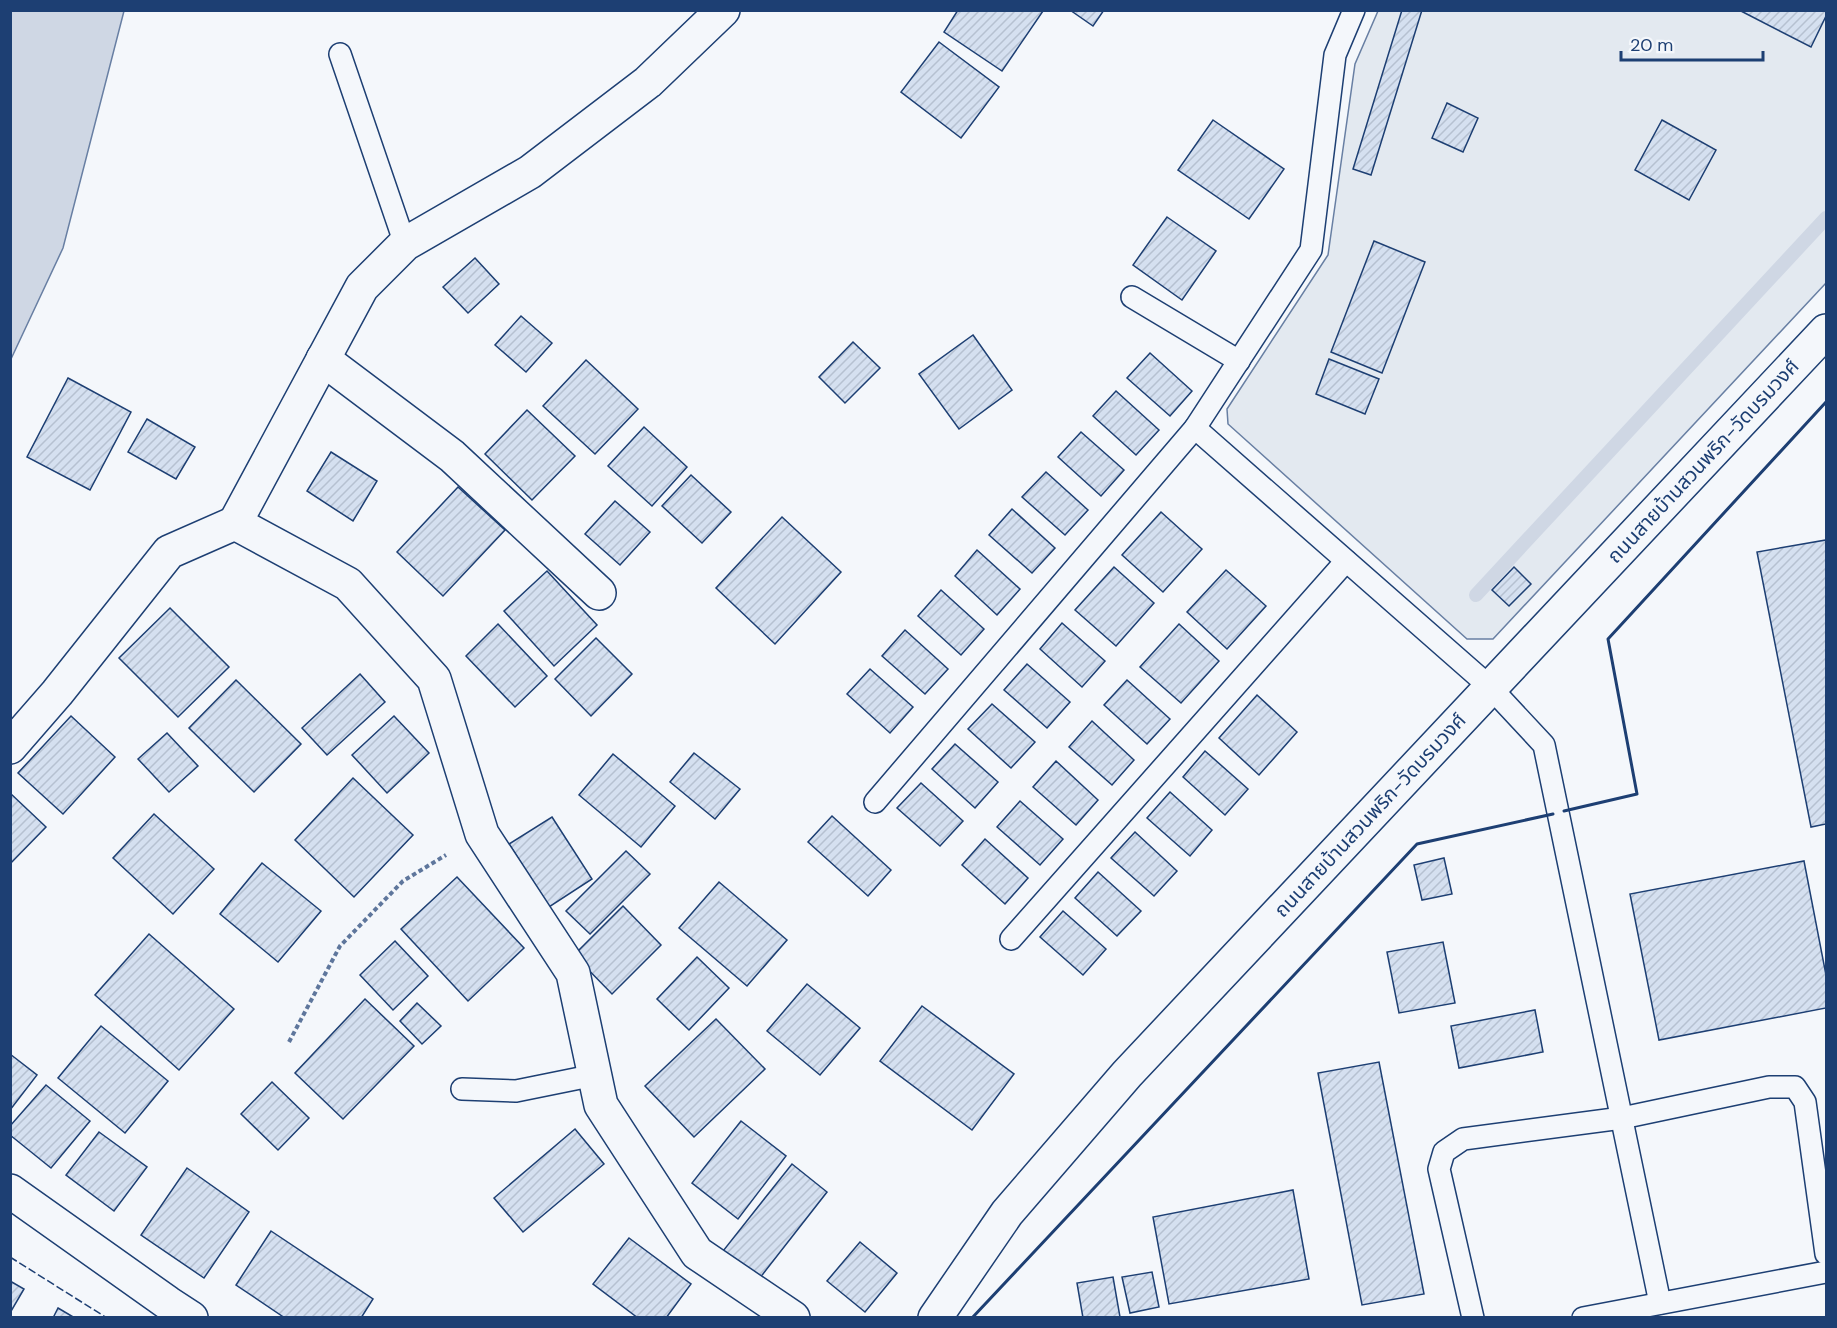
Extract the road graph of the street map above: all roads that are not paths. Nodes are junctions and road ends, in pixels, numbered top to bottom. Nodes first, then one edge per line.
1 (723, 10) edge
2 (1354, 10) edge
3 (340, 54) dead end
4 (405, 244) junction
5 (1132, 297) dead end
6 (1827, 331) edge
7 (323, 359) junction
8 (1239, 361) junction
9 (1195, 428) junction
10 (235, 523) junction
11 (1346, 561) junction
12 (599, 593) dead end
13 (1490, 687) junction
14 (10, 747) edge
15 (875, 802) dead end
16 (1011, 939) dead end
17 (595, 1075) junction
18 (462, 1089) dead end
19 (1622, 1118) junction
20 (10, 1191) edge
21 (1827, 1254) edge
22 (1827, 1272) edge
23 (1660, 1303) junction
24 (191, 1317) edge
25 (793, 1317) edge
26 (935, 1317) edge
27 (1473, 1317) edge
28 (1582, 1317) edge

1 - 4 street
2 - 8 lane
3 - 4 lane
4 - 7 street
5 - 8 lane
6 - 13 street, ถนนสายบ้านสวนพริก-วัดบรมวงศ์
7 - 10 street
7 - 12 street
8 - 9 lane
9 - 11 lane
9 - 15 lane
10 - 14 street
10 - 17 street
11 - 13 lane
11 - 16 lane
13 - 19 lane
13 - 26 street, ถนนสายบ้านสวนพริก-วัดบรมวงศ์
17 - 18 lane
17 - 25 street
19 - 21 lane
19 - 23 lane
19 - 27 lane
20 - 24 street
22 - 23 lane
23 - 28 lane

